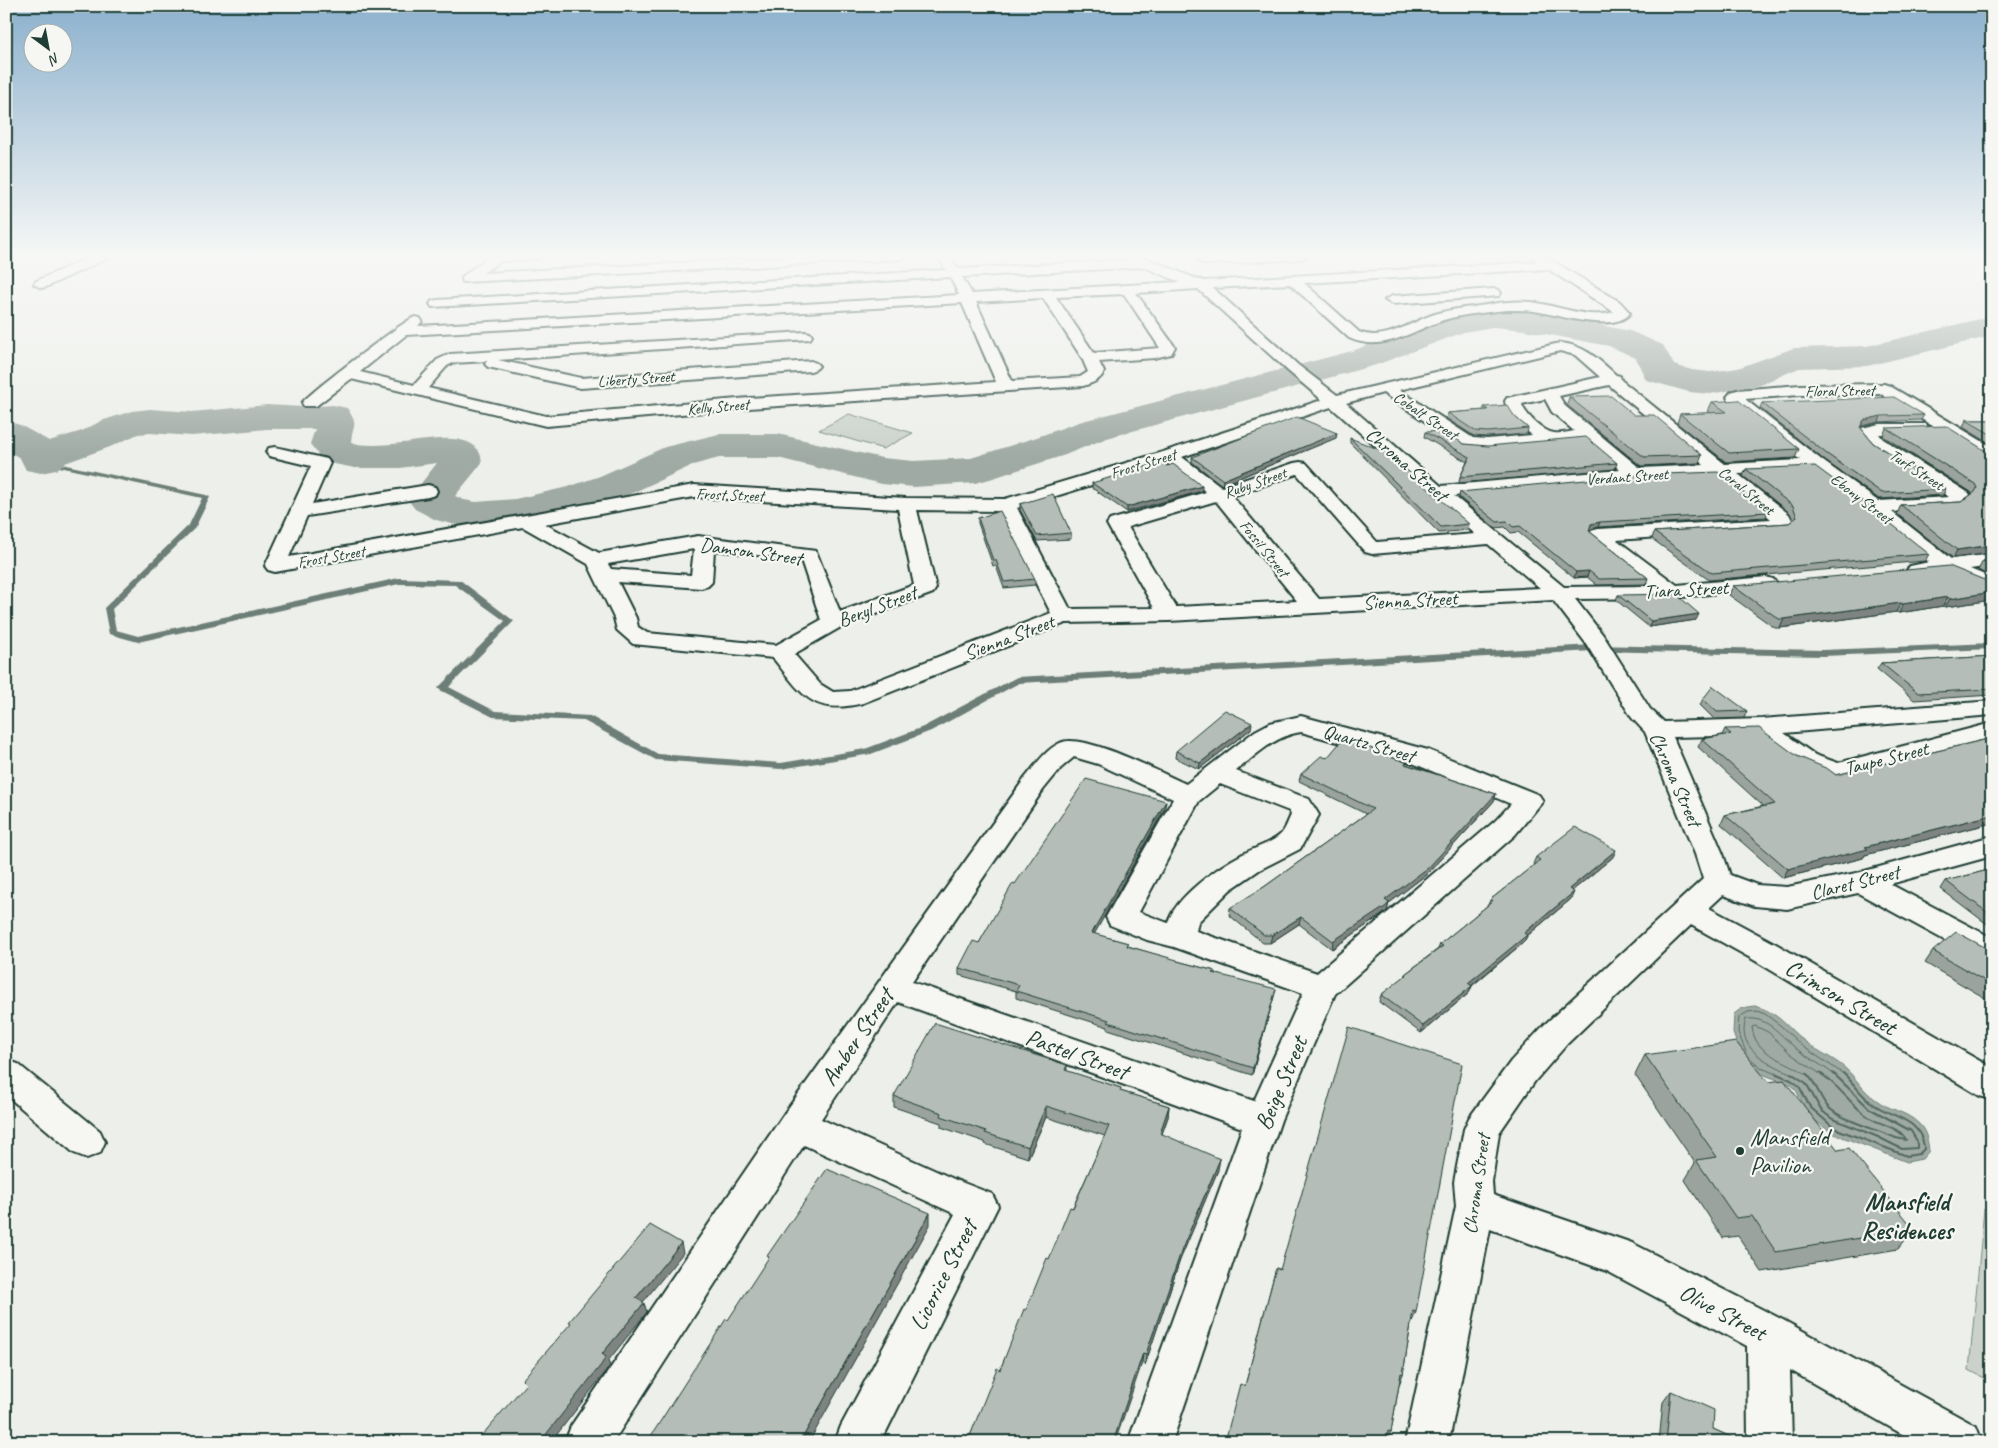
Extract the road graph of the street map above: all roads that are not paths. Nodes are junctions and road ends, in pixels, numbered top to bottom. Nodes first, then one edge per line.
1 (413, 323) edge
2 (551, 323) edge
3 (713, 323) edge
4 (978, 323) edge
5 (1066, 323) edge
6 (1150, 323) edge
7 (1243, 323) edge
8 (1341, 323) edge
9 (1426, 323) edge
10 (1422, 324) joint
11 (401, 332) junction
12 (806, 336) dead end
13 (702, 343) junction
14 (464, 357) junction
15 (1090, 358) junction
16 (810, 366) dead end
17 (346, 373) junction
18 (681, 375) junction
19 (1614, 379) junction
20 (1006, 386) junction
21 (1386, 388) junction
22 (418, 390) junction
23 (1550, 393) junction
24 (1334, 401) junction
25 (1737, 401) joint
26 (310, 403) dead end
27 (667, 410) junction
28 (1947, 428) junction
29 (1589, 435) junction
30 (1548, 438) junction
31 (275, 452) dead end
32 (1992, 455) edge
33 (1169, 456) junction
34 (1817, 465) junction
35 (1722, 470) junction
36 (1636, 474) junction
37 (428, 491) dead end
38 (1437, 492) junction
39 (1220, 494) junction
40 (906, 504) junction
41 (1006, 505) junction
42 (1874, 507) junction
43 (299, 512) junction
44 (526, 521) junction
45 (1494, 538) junction
46 (706, 542) junction
47 (1992, 560) edge
48 (1948, 567) junction
49 (600, 568) junction
50 (1899, 571) edge
51 (1781, 582) edge
52 (1992, 586) edge
53 (1673, 592) junction
54 (1559, 593) junction
55 (1312, 606) junction
56 (1169, 614) junction
57 (1063, 616) junction
58 (833, 622) junction
59 (780, 652) junction
60 (1992, 708) edge
61 (1762, 727) junction
62 (1657, 730) junction
63 (1992, 731) edge
64 (1217, 773) junction
65 (1188, 796) junction
66 (1529, 801) joint
67 (1992, 846) edge
68 (1718, 882) junction
69 (1861, 882) junction
70 (1689, 910) junction
71 (1179, 937) junction
72 (1992, 952) edge
73 (891, 987) junction
74 (1322, 987) junction
75 (6, 1074) edge
76 (1992, 1086) edge
77 (1263, 1120) junction
78 (797, 1125) junction
79 (86, 1142) dead end
80 (1475, 1206) junction
81 (1768, 1335) junction
82 (587, 1442) edge
83 (857, 1442) edge
84 (1150, 1442) edge
85 (1427, 1442) edge
86 (1770, 1442) edge
87 (1960, 1442) edge

1 - 11 street
2 - 11 street
3 - 13 street
4 - 20 street
5 - 15 street
6 - 15 street
7 - 24 street, Chroma Street
8 - 10 street
9 - 10 street
11 - 17 street
12 - 13 street
13 - 14 street
13 - 18 street
14 - 18 street, Liberty Street
14 - 22 street
15 - 20 street, Kelly Street
16 - 18 street, Liberty Street
17 - 22 street, Kelly Street
17 - 26 street
18 - 27 street
19 - 21 street, Coral Street
19 - 23 street
19 - 35 street, Coral Street
20 - 27 street, Kelly Street
21 - 24 street, Cobalt Street
21 - 30 street, Cobalt Street
22 - 27 street, Kelly Street
23 - 29 street
23 - 30 street
24 - 33 street, Frost Street
24 - 38 street, Chroma Street
25 - 28 street, Floral Street
25 - 34 street, Ebony Street
28 - 32 street, Floral Street
28 - 42 street, Turf Street
29 - 30 street, Cobalt Street
29 - 36 street
31 - 43 street, Frost Street
33 - 39 street, Fossil Street
33 - 41 street, Frost Street
34 - 35 street, Verdant Street
34 - 42 street, Ebony Street
35 - 36 street, Verdant Street
35 - 53 street, Coral Street
36 - 38 street, Verdant Street
37 - 43 street
38 - 45 street, Chroma Street
39 - 45 street, Ruby Street
39 - 55 street, Fossil Street
39 - 56 street, Ruby Street
40 - 41 street, Frost Street
40 - 44 street, Frost Street
40 - 58 street, Beryl Street
41 - 57 street
42 - 48 street, Ebony Street
43 - 44 street, Frost Street
44 - 49 street
45 - 54 street, Chroma Street
46 - 49 street, Damson Street
46 - 49 street
46 - 58 street, Damson Street
47 - 48 street
48 - 50 street
48 - 52 street, Ebony Street
49 - 59 street
51 - 53 street, Tiara Street
53 - 54 street, Tiara Street
54 - 55 street, Sienna Street
54 - 62 street, Chroma Street
55 - 56 street, Sienna Street
56 - 57 street, Sienna Street
57 - 59 street, Sienna Street
58 - 59 street, Beryl Street
60 - 61 street, Taupe Street
61 - 62 street, Taupe Street
61 - 63 street, Taupe Street
62 - 68 street, Chroma Street
64 - 65 street, Quartz Street
64 - 66 street, Quartz Street
64 - 71 street
65 - 71 street, Quartz Street
65 - 73 street, Amber Street
66 - 74 street, Beige Street
67 - 69 street, Claret Street
68 - 69 street, Claret Street
68 - 70 street, Chroma Street
69 - 72 street
70 - 76 street, Crimson Street
70 - 80 street, Chroma Street
71 - 74 street, Quartz Street
73 - 77 street, Pastel Street
73 - 78 street, Amber Street
74 - 77 street, Beige Street
75 - 79 street
77 - 84 street, Beige Street
78 - 82 street, Amber Street
78 - 83 street, Licorice Street
80 - 81 street, Olive Street
80 - 85 street, Chroma Street
81 - 86 street
81 - 87 street, Olive Street

